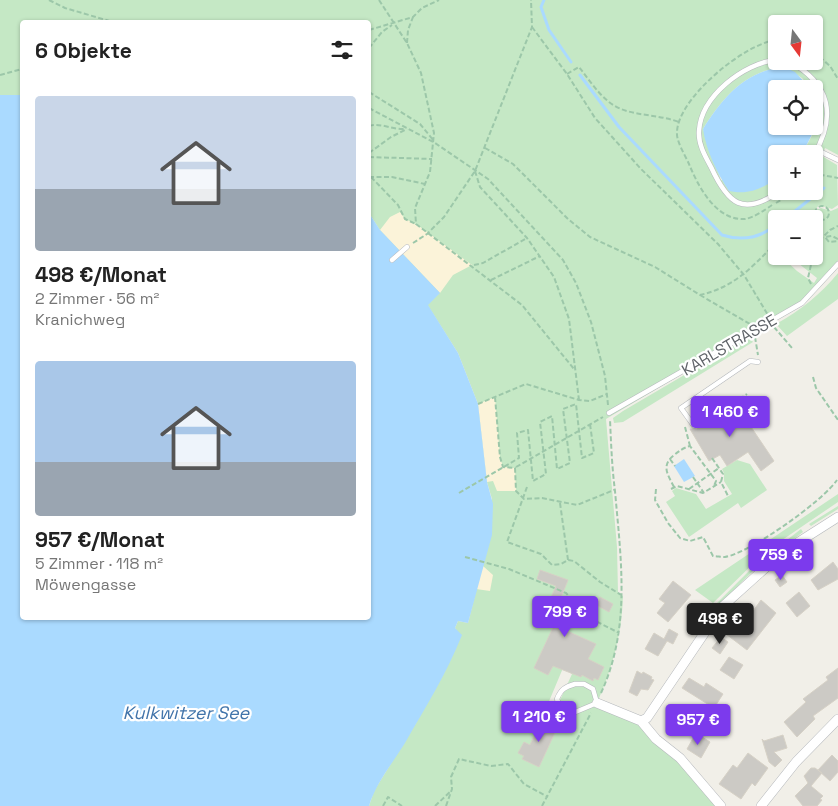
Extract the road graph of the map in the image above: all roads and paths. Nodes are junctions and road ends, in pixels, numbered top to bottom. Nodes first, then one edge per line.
1 (49, 0) edge
2 (380, 0) edge
3 (439, 0) edge
4 (531, 0) edge
5 (413, 17) junction
6 (106, 20) edge
7 (394, 24) junction
8 (532, 26) junction
9 (371, 30) edge
10 (768, 42) edge
11 (407, 43) junction
12 (371, 46) edge
13 (823, 60) edge
14 (768, 61) edge
15 (20, 70) edge
16 (802, 70) edge
17 (567, 74) junction
18 (0, 75) edge
19 (838, 79) edge
20 (371, 93) edge
21 (371, 109) edge
22 (679, 122) junction
23 (371, 125) edge
24 (407, 129) junction
25 (435, 143) junction
26 (820, 145) edge
27 (485, 148) junction
28 (371, 153) edge
29 (823, 153) edge
30 (371, 155) edge
31 (432, 159) junction
32 (838, 160) edge
33 (475, 171) junction
34 (823, 175) edge
35 (371, 177) edge
36 (371, 178) edge
37 (838, 178) edge
38 (425, 184) junction
39 (768, 200) edge
40 (780, 200) edge
41 (818, 218) joint
42 (416, 224) junction
43 (838, 226) edge
44 (427, 234) junction
45 (825, 235) junction
46 (527, 238) junction
47 (838, 240) edge
48 (407, 247) joint
49 (768, 251) edge
50 (540, 256) junction
51 (392, 260) dead end
52 (838, 264) edge
53 (472, 265) junction
54 (811, 265) edge
55 (744, 275) junction
56 (491, 280) junction
57 (816, 289) junction
58 (700, 295) junction
59 (770, 321) junction
60 (757, 328) junction
61 (752, 331) junction
62 (792, 348) dead end
63 (758, 362) joint
64 (574, 369) junction
65 (812, 377) dead end
66 (607, 394) junction
67 (747, 394) dead end
68 (495, 397) junction
69 (579, 400) junction
70 (478, 404) dead end
71 (724, 410) junction
72 (609, 413) junction
73 (696, 413) dead end
74 (726, 413) dead end
75 (689, 419) junction
76 (838, 420) edge
77 (590, 424) junction
78 (694, 426) dead end
79 (579, 431) junction
80 (567, 438) junction
81 (554, 445) junction
82 (690, 446) junction
83 (544, 451) junction
84 (712, 458) dead end
85 (531, 459) junction
86 (670, 459) junction
87 (675, 466) dead end
88 (503, 467) junction
89 (515, 468) junction
90 (719, 468) junction
91 (710, 474) junction
92 (693, 476) dead end
93 (837, 480) edge
94 (721, 482) junction
95 (698, 483) junction
96 (714, 486) junction
97 (527, 487) dead end
98 (674, 487) junction
99 (656, 489) dead end
100 (689, 489) junction
101 (614, 490) junction
102 (671, 490) dead end
103 (459, 493) dead end
104 (704, 493) junction
105 (728, 496) dead end
106 (524, 498) junction
107 (560, 503) junction
108 (838, 517) edge
109 (465, 557) dead end
110 (568, 560) junction
111 (623, 596) junction
112 (620, 633) junction
113 (597, 703) junction
114 (838, 718) edge
115 (641, 721) junction
116 (452, 789) junction
117 (548, 797) junction
118 (383, 806) edge
119 (402, 806) edge
120 (434, 806) edge
121 (446, 806) edge
122 (542, 806) edge
123 (722, 806) edge
124 (761, 806) edge

1 - 6 path
2 - 7 path
3 - 5 path
4 - 8 path
5 - 7 path
5 - 11 path
7 - 9 path
7 - 11 path
7 - 12 path
8 - 17 path
8 - 27 path
10 - 22 path
11 - 25 path
13 - 19 path
14 - 39 lane
15 - 18 path
16 - 26 lane
17 - 22 path
17 - 55 path
20 - 25 path
21 - 24 path
22 - 40 path
23 - 24 path
24 - 25 path
24 - 28 path
25 - 31 path
25 - 33 path
27 - 33 path
27 - 58 path
29 - 32 lane
30 - 31 path
31 - 38 path
33 - 44 path
33 - 46 path
33 - 66 path
34 - 37 path
35 - 38 path
36 - 42 path
38 - 42 path
41 - 41 path
42 - 44 path
43 - 45 path
44 - 48 path
44 - 53 path
45 - 47 path
45 - 47 path
46 - 50 path
46 - 53 path
48 - 51 lane
49 - 55 path
50 - 56 path
50 - 64 path
52 - 57 lane, KARLSTRASSE
53 - 56 path
54 - 57 path
55 - 58 path
55 - 59 path
56 - 64 path
57 - 59 lane, KARLSTRASSE
58 - 60 path
59 - 60 lane, KARLSTRASSE
59 - 62 path
60 - 61 lane, KARLSTRASSE
61 - 63 path
61 - 72 lane, KARLSTRASSE
63 - 75 lane
64 - 69 path
65 - 76 path
66 - 69 path
66 - 72 path
67 - 71 path
68 - 69 path
68 - 70 path
68 - 88 path
71 - 73 path
71 - 74 path
72 - 77 path
72 - 101 path
75 - 78 lane
75 - 82 path
77 - 79 path
77 - 79 path
79 - 80 path
79 - 80 path
80 - 81 path
80 - 81 path
81 - 83 path
81 - 83 path
82 - 86 path
82 - 91 path
83 - 85 path
83 - 85 path
84 - 90 path
85 - 88 path
85 - 89 path
86 - 87 path
86 - 98 path
88 - 89 path
88 - 103 path
89 - 106 path
90 - 91 path
90 - 94 path
91 - 95 path
91 - 96 path
92 - 95 path
93 - 99 path
94 - 96 path
94 - 105 path
95 - 100 path
95 - 104 path
96 - 104 path
97 - 106 path
98 - 100 path
98 - 102 path
100 - 104 path
101 - 107 path
101 - 111 path
106 - 107 path
106 - 110 path
107 - 110 path
108 - 115 street
109 - 112 path
110 - 111 path
111 - 112 path
112 - 113 path
113 - 113 lane
113 - 115 street
113 - 117 path
114 - 124 street
115 - 123 street
116 - 117 path
116 - 120 path
116 - 121 path
117 - 122 path
118 - 119 path

